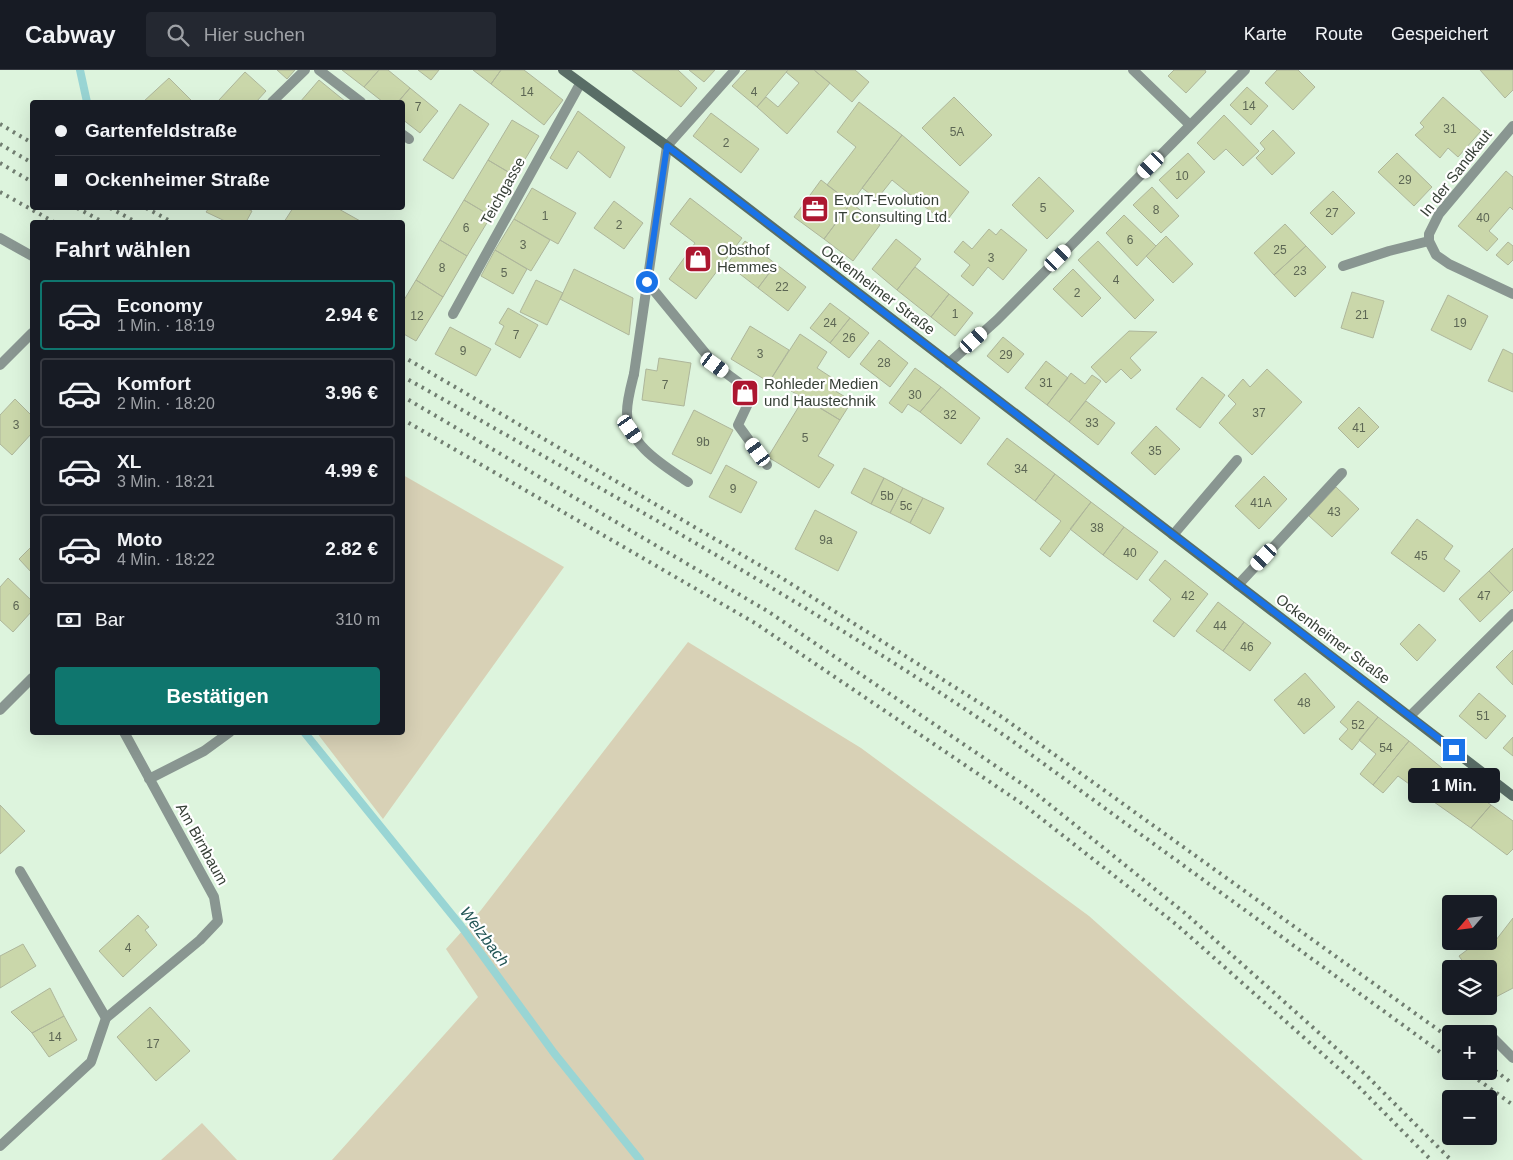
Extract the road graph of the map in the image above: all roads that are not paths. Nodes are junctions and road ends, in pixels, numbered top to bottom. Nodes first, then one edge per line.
1 (305, 70) edge
2 (319, 70) edge
3 (562, 70) edge
4 (735, 70) edge
5 (1133, 70) edge
6 (1245, 70) edge
7 (580, 84) junction
8 (274, 100) edge
9 (358, 100) edge
10 (1190, 125) junction
11 (1513, 126) edge
12 (667, 146) junction
13 (0, 238) edge
14 (1429, 241) junction
15 (30, 255) edge
16 (1343, 266) dead end
17 (647, 282) junction
18 (1513, 294) edge
19 (453, 314) dead end
20 (30, 335) edge
21 (949, 363) junction
22 (0, 365) edge
23 (1237, 460) dead end
24 (767, 465) dead end
25 (1342, 472) dead end
26 (688, 482) dead end
27 (1173, 535) junction
28 (1238, 585) junction
29 (1513, 614) edge
30 (30, 680) edge
31 (0, 710) edge
32 (1410, 716) junction
33 (126, 735) edge
34 (226, 735) edge
35 (149, 779) junction
36 (1513, 796) edge
37 (20, 871) dead end
38 (106, 1018) junction
39 (1497, 1043) edge
40 (1513, 1058) edge
41 (0, 1146) edge

1 - 8 street
2 - 9 street
3 - 7 main road, Ockenheimer Straße
4 - 12 street
5 - 10 street
6 - 10 street
7 - 12 main road, Ockenheimer Straße
7 - 19 street, Teichgasse
10 - 21 street
11 - 14 street, In der Sandkaut
12 - 17 street
12 - 21 main road, Ockenheimer Straße
13 - 15 street
14 - 16 street, In der Sandkaut
14 - 18 street, In der Sandkaut
17 - 24 street
17 - 26 street
20 - 22 street
21 - 27 main road, Ockenheimer Straße
23 - 27 street
25 - 28 street
27 - 28 main road, Ockenheimer Straße
28 - 32 main road, Ockenheimer Straße
29 - 32 street
30 - 31 street
32 - 36 main road, Ockenheimer Straße
33 - 35 street, Am Birnbaum
34 - 35 street
35 - 38 street, Am Birnbaum
37 - 38 street
38 - 41 street
39 - 40 street

